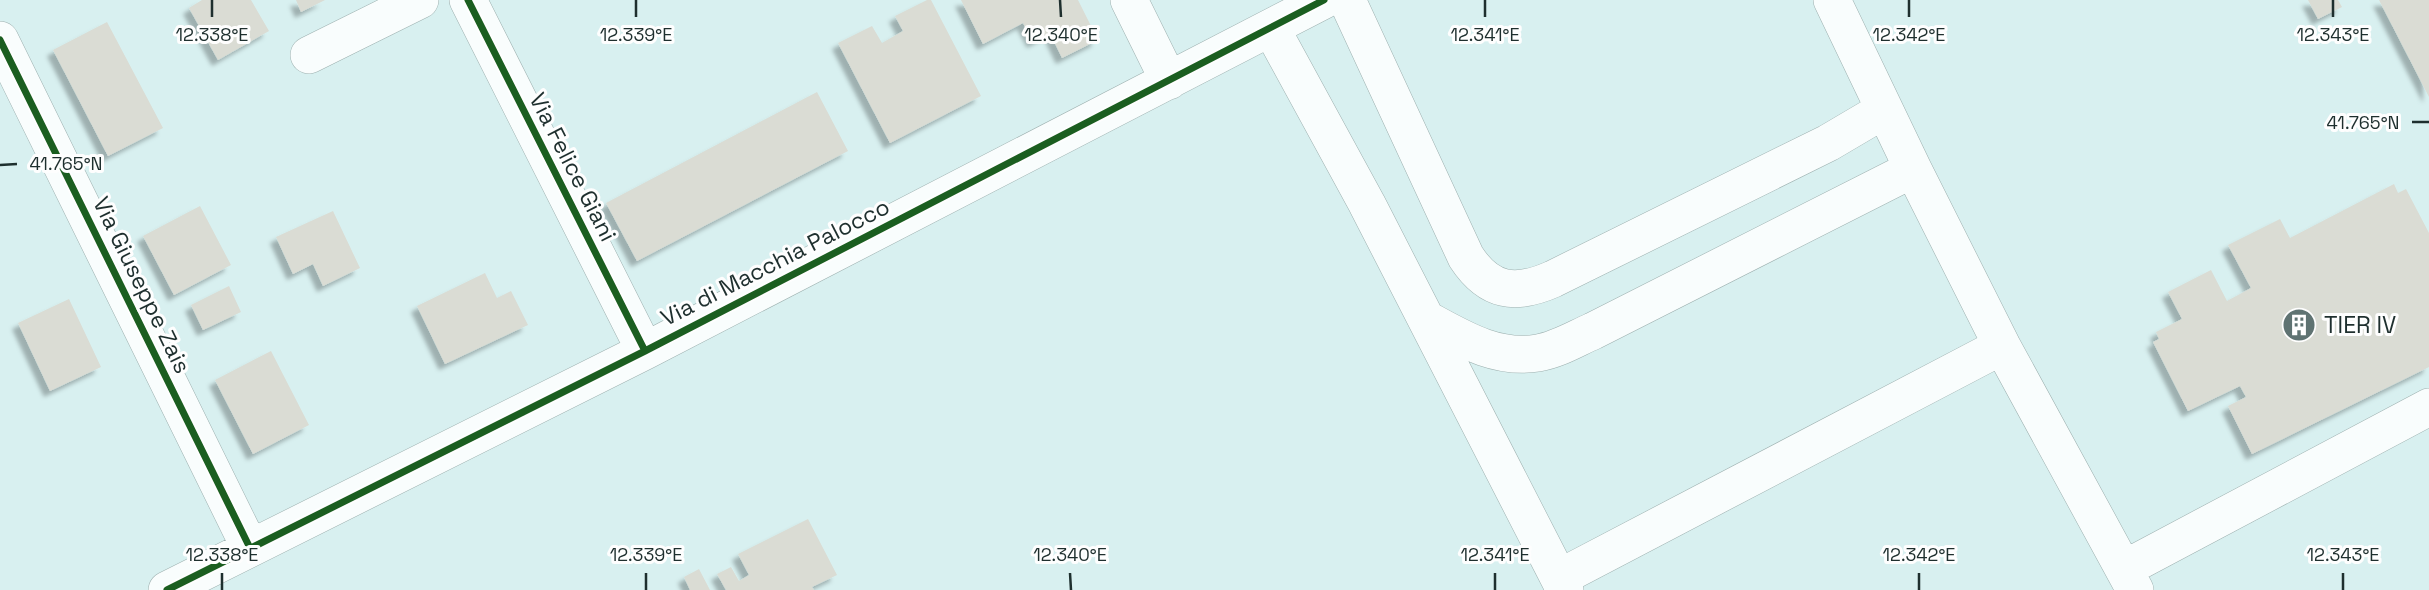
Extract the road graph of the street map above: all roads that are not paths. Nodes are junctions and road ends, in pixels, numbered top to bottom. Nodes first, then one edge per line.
1 (420, 0) edge
2 (468, 0) edge
3 (1129, 0) edge
4 (1324, 0) edge
5 (1347, 0) edge
6 (1832, 0) edge
7 (1271, 28) junction
8 (0, 40) edge
9 (309, 55) dead end
10 (1169, 81) junction
11 (1884, 110) junction
12 (1913, 169) junction
13 (1426, 319) junction
14 (2002, 346) junction
15 (645, 351) junction
16 (2429, 407) edge
17 (250, 548) junction
18 (2130, 580) edge
19 (1562, 584) edge
20 (167, 590) edge

1 - 9 street
2 - 15 street, Via Felice Giani
3 - 10 street
4 - 7 street, Via di Macchia Palocco
5 - 11 street
6 - 11 street
7 - 10 street, Via di Macchia Palocco
7 - 13 street
8 - 17 street, Via Giuseppe Zais
10 - 15 street, Via di Macchia Palocco
11 - 12 street
12 - 13 street
12 - 14 street
13 - 19 street
14 - 18 street
14 - 19 street
15 - 17 street, Via di Macchia Palocco
16 - 18 street
17 - 20 street, Via di Macchia Palocco

